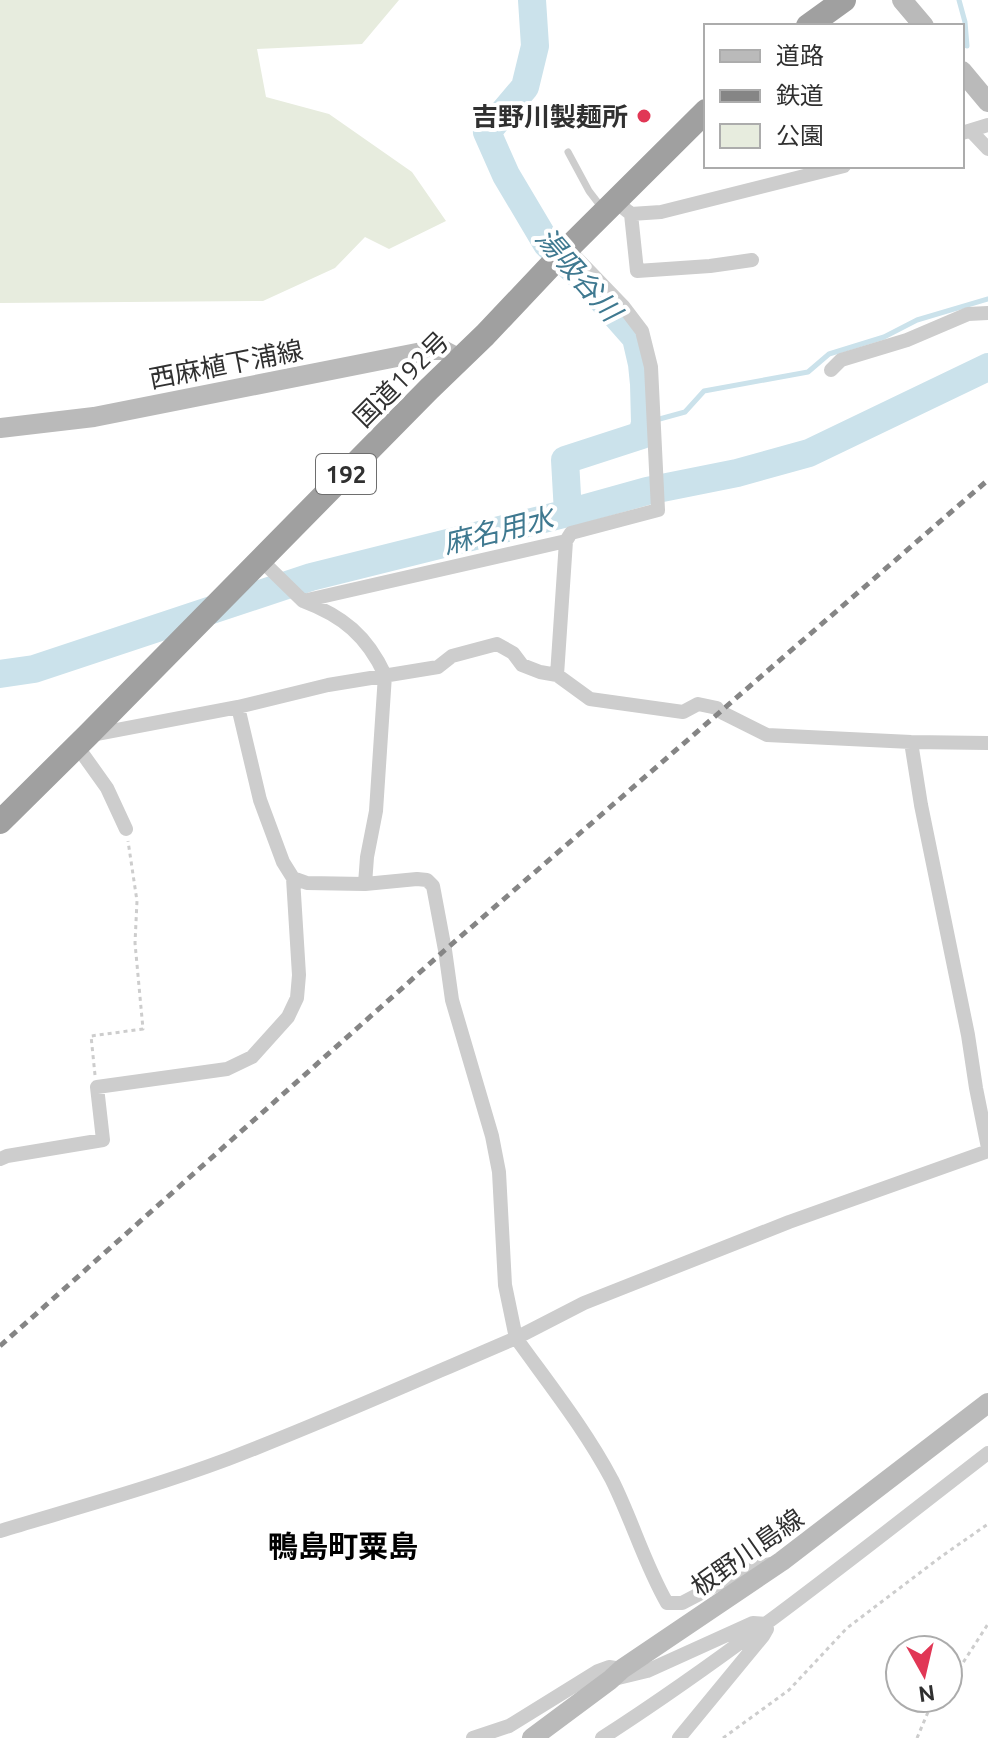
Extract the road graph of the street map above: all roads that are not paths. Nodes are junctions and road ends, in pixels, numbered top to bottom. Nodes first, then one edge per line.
1 (844, 0) edge
2 (902, 0) edge
3 (811, 24) edge
4 (922, 24) edge
5 (964, 73) edge
6 (988, 102) edge
7 (704, 113) edge
8 (988, 125) edge
9 (966, 132) edge
10 (988, 149) edge
11 (568, 152) dead end
12 (836, 168) edge
13 (617, 209) junction
14 (562, 254) junction
15 (752, 260) dead end
16 (988, 313) edge
17 (460, 359) junction
18 (831, 370) dead end
19 (0, 428) edge
20 (566, 541) junction
21 (269, 567) junction
22 (300, 598) junction
23 (385, 675) junction
24 (557, 675) junction
25 (238, 707) junction
26 (83, 741) junction
27 (911, 742) junction
28 (988, 743) edge
29 (0, 822) edge
30 (126, 829) road end
31 (293, 878) junction
32 (365, 884) junction
33 (988, 1150) edge
34 (0, 1159) edge
35 (516, 1338) junction
36 (988, 1403) edge
37 (988, 1453) edge
38 (0, 1531) edge
39 (782, 1561) junction
40 (766, 1624) junction
41 (616, 1674) junction
42 (473, 1738) edge
43 (532, 1738) edge
44 (602, 1738) edge
45 (679, 1738) edge

1 - 3 highway
2 - 4 main road
5 - 6 main road
7 - 13 highway, 国道192号 / 192
8 - 9 street
9 - 10 street
11 - 13 lane
12 - 13 street
13 - 14 highway, 国道192号 / 192
13 - 15 street
14 - 17 highway, 国道192号 / 192
14 - 20 street
16 - 18 street
17 - 19 main road, 西麻植下浦線
17 - 21 highway, 国道192号 / 192
20 - 22 street
20 - 24 street
21 - 22 street
21 - 26 highway, 国道192号 / 192
22 - 23 street
23 - 24 street
23 - 25 street
23 - 32 street
24 - 27 street
25 - 26 street
25 - 31 street
26 - 29 highway, 国道192号 / 192
26 - 30 street
27 - 28 street
27 - 33 street
31 - 32 street
31 - 34 street
32 - 35 street
33 - 35 street
35 - 38 street
35 - 39 street
36 - 39 main road, 板野川島線
37 - 40 street
39 - 41 main road, 板野川島線
40 - 41 street
40 - 44 street
40 - 45 street
41 - 42 street
41 - 43 main road, 板野川島線

